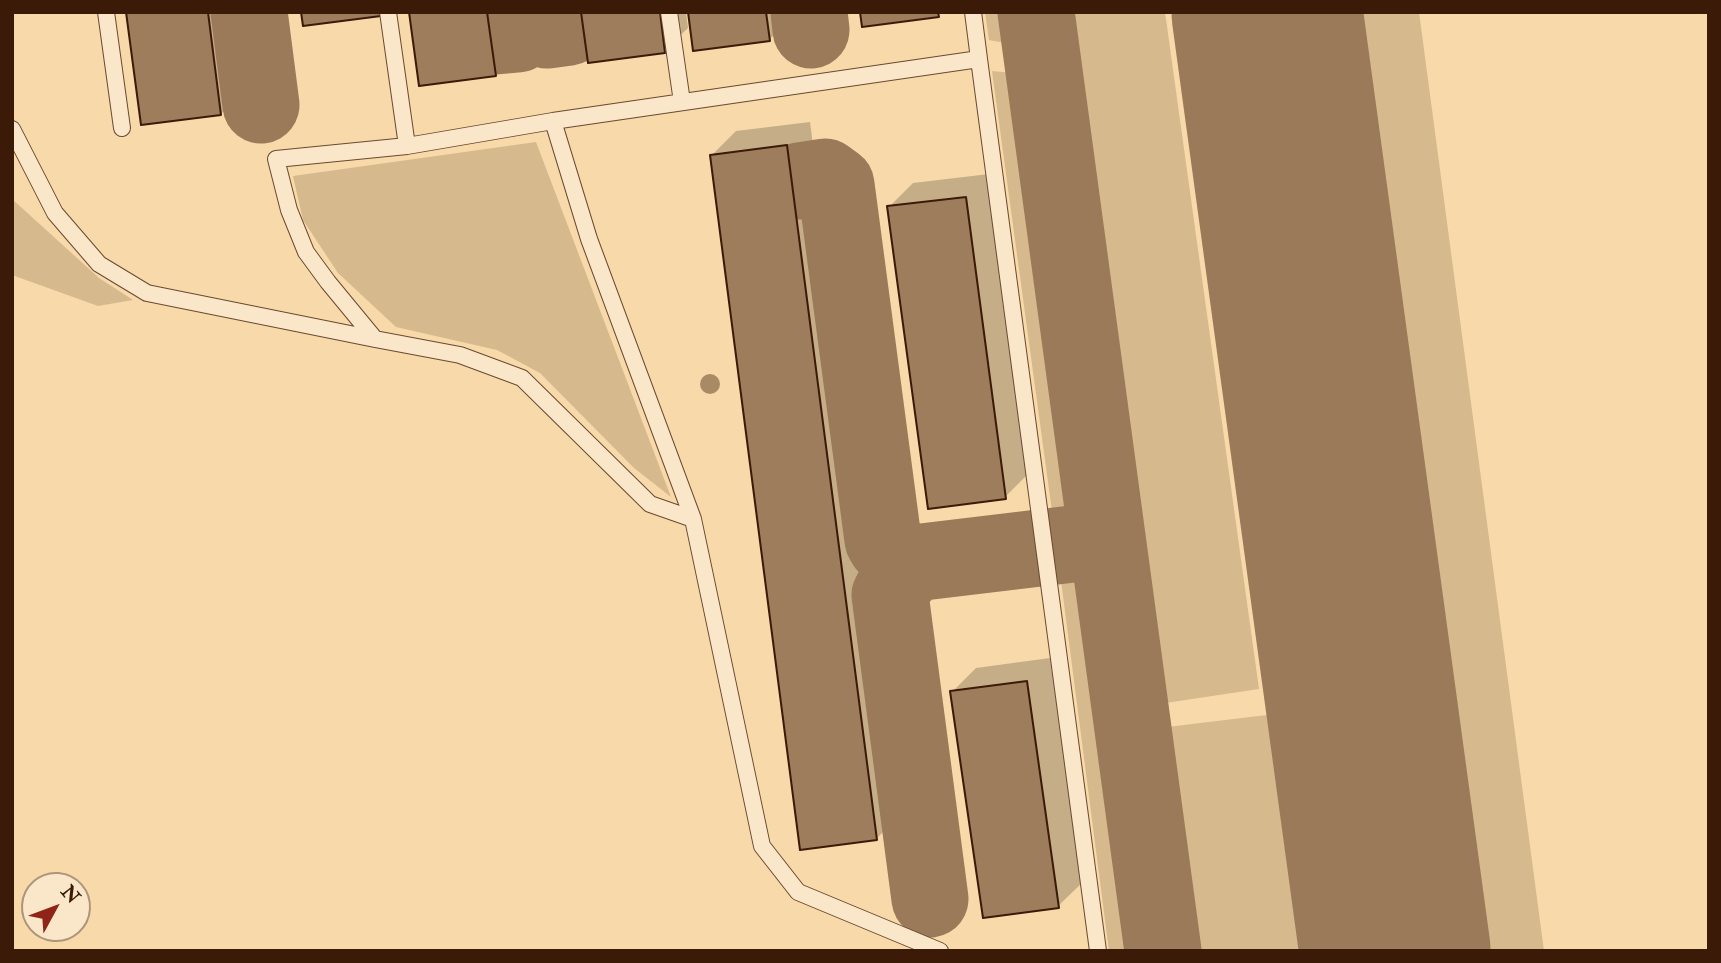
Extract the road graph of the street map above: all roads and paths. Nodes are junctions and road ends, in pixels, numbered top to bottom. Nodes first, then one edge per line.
1 (106, 12) edge
2 (388, 12) edge
3 (669, 12) edge
4 (972, 12) edge
5 (979, 59) junction
6 (682, 102) junction
7 (553, 121) junction
8 (122, 128) dead end
9 (12, 129) edge
10 (407, 146) junction
11 (376, 339) junction
12 (693, 519) junction
13 (940, 951) edge
14 (1098, 951) edge

1 - 8 lane
2 - 10 lane
3 - 6 lane
4 - 5 lane
5 - 6 lane
5 - 14 lane
6 - 7 lane
7 - 10 lane
7 - 12 lane
9 - 11 lane
10 - 11 lane
11 - 12 lane
12 - 13 lane

